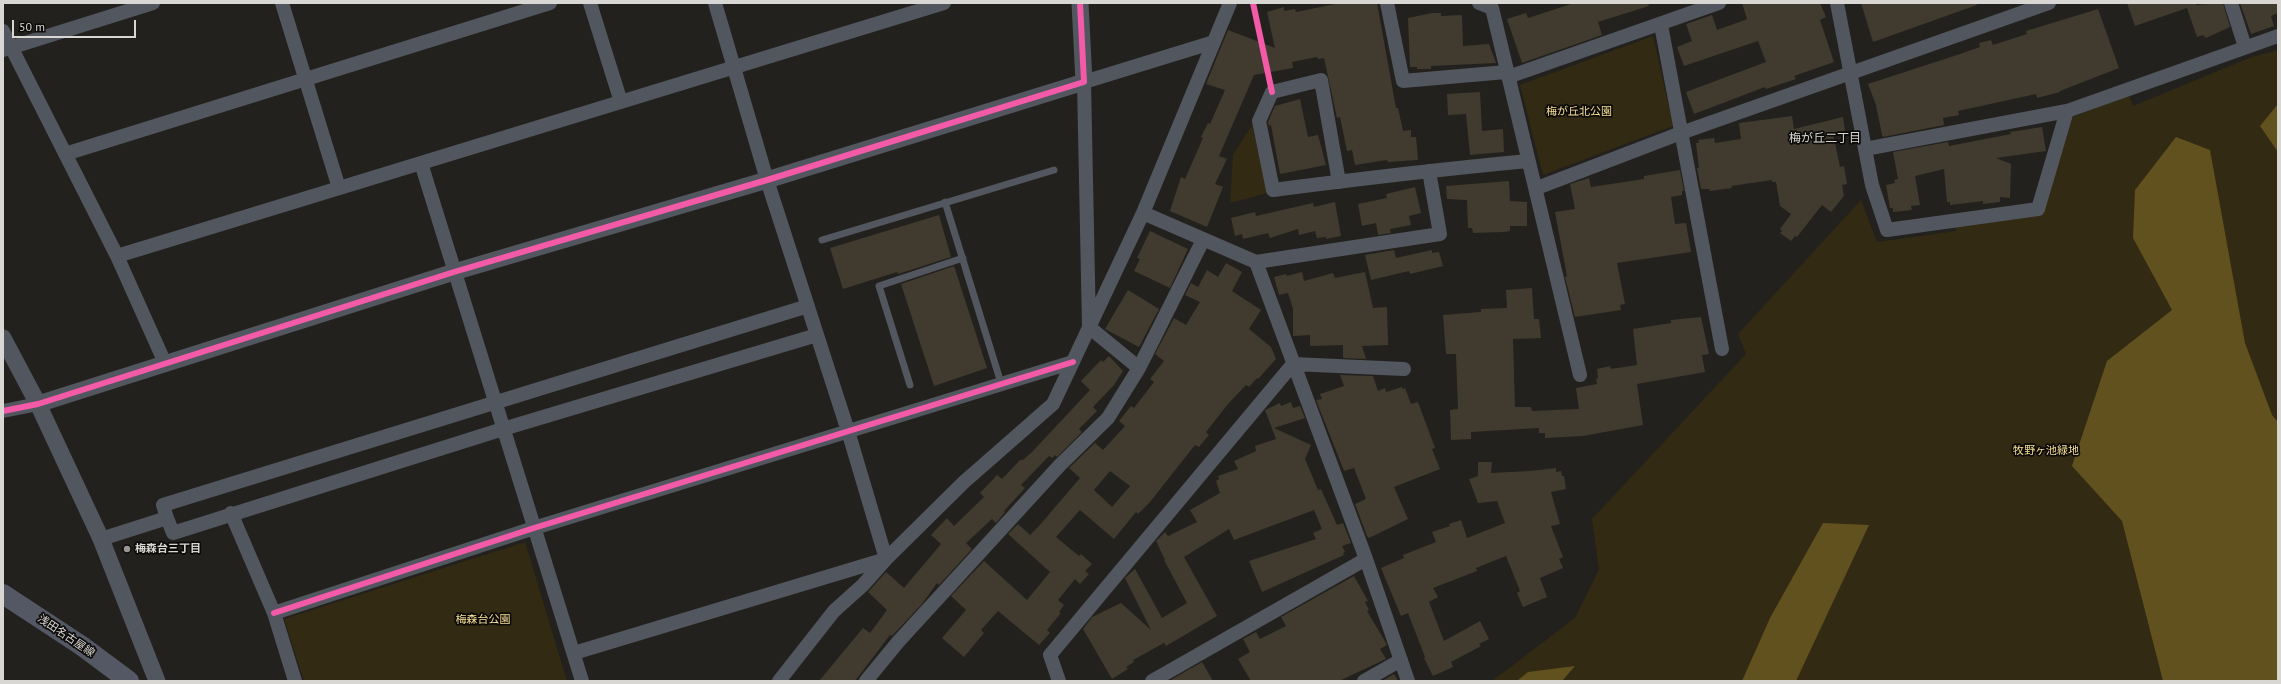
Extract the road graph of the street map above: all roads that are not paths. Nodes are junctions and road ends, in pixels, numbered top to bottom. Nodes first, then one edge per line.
1 (153, 3) edge
2 (282, 3) edge
3 (550, 3) edge
4 (590, 3) edge
5 (715, 3) edge
6 (944, 3) edge
7 (1080, 3) edge
8 (1230, 3) edge
9 (1387, 3) edge
10 (1481, 3) edge
11 (1719, 3) edge
12 (1837, 3) edge
13 (2049, 3) edge
14 (2231, 3) edge
15 (1661, 25) junction
16 (3, 31) edge
17 (2278, 36) edge
18 (1214, 42) junction
19 (2245, 47) junction
20 (7, 49) edge
21 (734, 67) junction
22 (1849, 72) junction
23 (1507, 74) junction
24 (305, 79) junction
25 (1084, 82) junction
26 (621, 102) junction
27 (2067, 111) junction
28 (1681, 133) junction
29 (1866, 149) junction
30 (65, 154) junction
31 (1528, 161) junction
32 (421, 163) junction
33 (1054, 170) dead end
34 (1429, 171) junction
35 (767, 180) junction
36 (1339, 182) junction
37 (339, 188) junction
38 (1537, 188) junction
39 (945, 202) junction
40 (1143, 213) junction
41 (822, 240) dead end
42 (1203, 240) junction
43 (117, 256) junction
44 (963, 258) junction
45 (1256, 262) junction
46 (454, 272) junction
47 (808, 306) junction
48 (1089, 327) junction
49 (817, 335) junction
50 (3, 338) edge
51 (1722, 349) dead end
52 (1073, 362) junction
53 (165, 363) junction
54 (1293, 364) junction
55 (1139, 368) junction
56 (1404, 370) dead end
57 (1580, 375) dead end
58 (1001, 383) junction
59 (910, 385) dead end
60 (494, 403) junction
61 (38, 404) junction
62 (3, 411) edge
63 (502, 429) junction
64 (848, 431) junction
65 (231, 513) junction
66 (167, 518) junction
67 (534, 528) junction
68 (101, 539) junction
69 (886, 559) junction
70 (1366, 559) junction
71 (5, 598) edge
72 (274, 613) junction
73 (574, 653) junction
74 (1402, 660) junction
75 (129, 681) edge
76 (157, 681) edge
77 (295, 681) edge
78 (582, 681) edge
79 (779, 681) edge
80 (866, 681) edge
81 (1059, 681) edge
82 (1152, 681) edge
83 (1364, 681) edge
84 (1408, 681) edge

1 - 20 street
2 - 24 street
3 - 24 street
4 - 26 street
5 - 21 street
6 - 21 street
7 - 25 street
8 - 18 street
9 - 23 street
10 - 23 street
11 - 15 street
12 - 22 street
13 - 22 street
14 - 19 street
15 - 23 street
15 - 28 street
16 - 20 street
17 - 19 street
18 - 25 street
18 - 40 street
19 - 27 street
20 - 30 street
21 - 26 street
21 - 35 street
22 - 28 street
22 - 29 street
23 - 31 street
24 - 30 street
24 - 37 street
25 - 35 street
25 - 48 street
26 - 32 street
27 - 29 street
27 - 29 street
28 - 38 street
28 - 51 street
30 - 43 street
31 - 34 street
31 - 38 street
32 - 37 street
32 - 46 street
33 - 39 lane
34 - 36 street
34 - 45 street
35 - 46 street
35 - 47 street
36 - 36 street
37 - 43 street
38 - 57 street
39 - 41 lane
39 - 44 lane
40 - 42 street
40 - 48 street
42 - 45 street
42 - 55 street
43 - 53 street
44 - 58 lane
44 - 59 lane
45 - 54 street
46 - 53 street
46 - 60 street
47 - 49 street
47 - 60 street
48 - 52 street
48 - 55 street
49 - 63 street
49 - 64 street
50 - 61 street
52 - 58 street
52 - 69 street
53 - 61 street
54 - 56 street
54 - 70 street
54 - 81 street
55 - 80 street
58 - 64 street
60 - 63 street
60 - 66 street
61 - 62 street
61 - 68 street
63 - 65 street
63 - 67 street
64 - 67 street
64 - 69 street
65 - 66 street
65 - 72 street
66 - 68 street
67 - 72 street
67 - 73 street
68 - 76 street
69 - 73 street
69 - 79 street
70 - 74 street
70 - 82 street
71 - 75 main road, 浅田名古屋線
72 - 77 street
73 - 78 street
74 - 83 street
74 - 84 street

